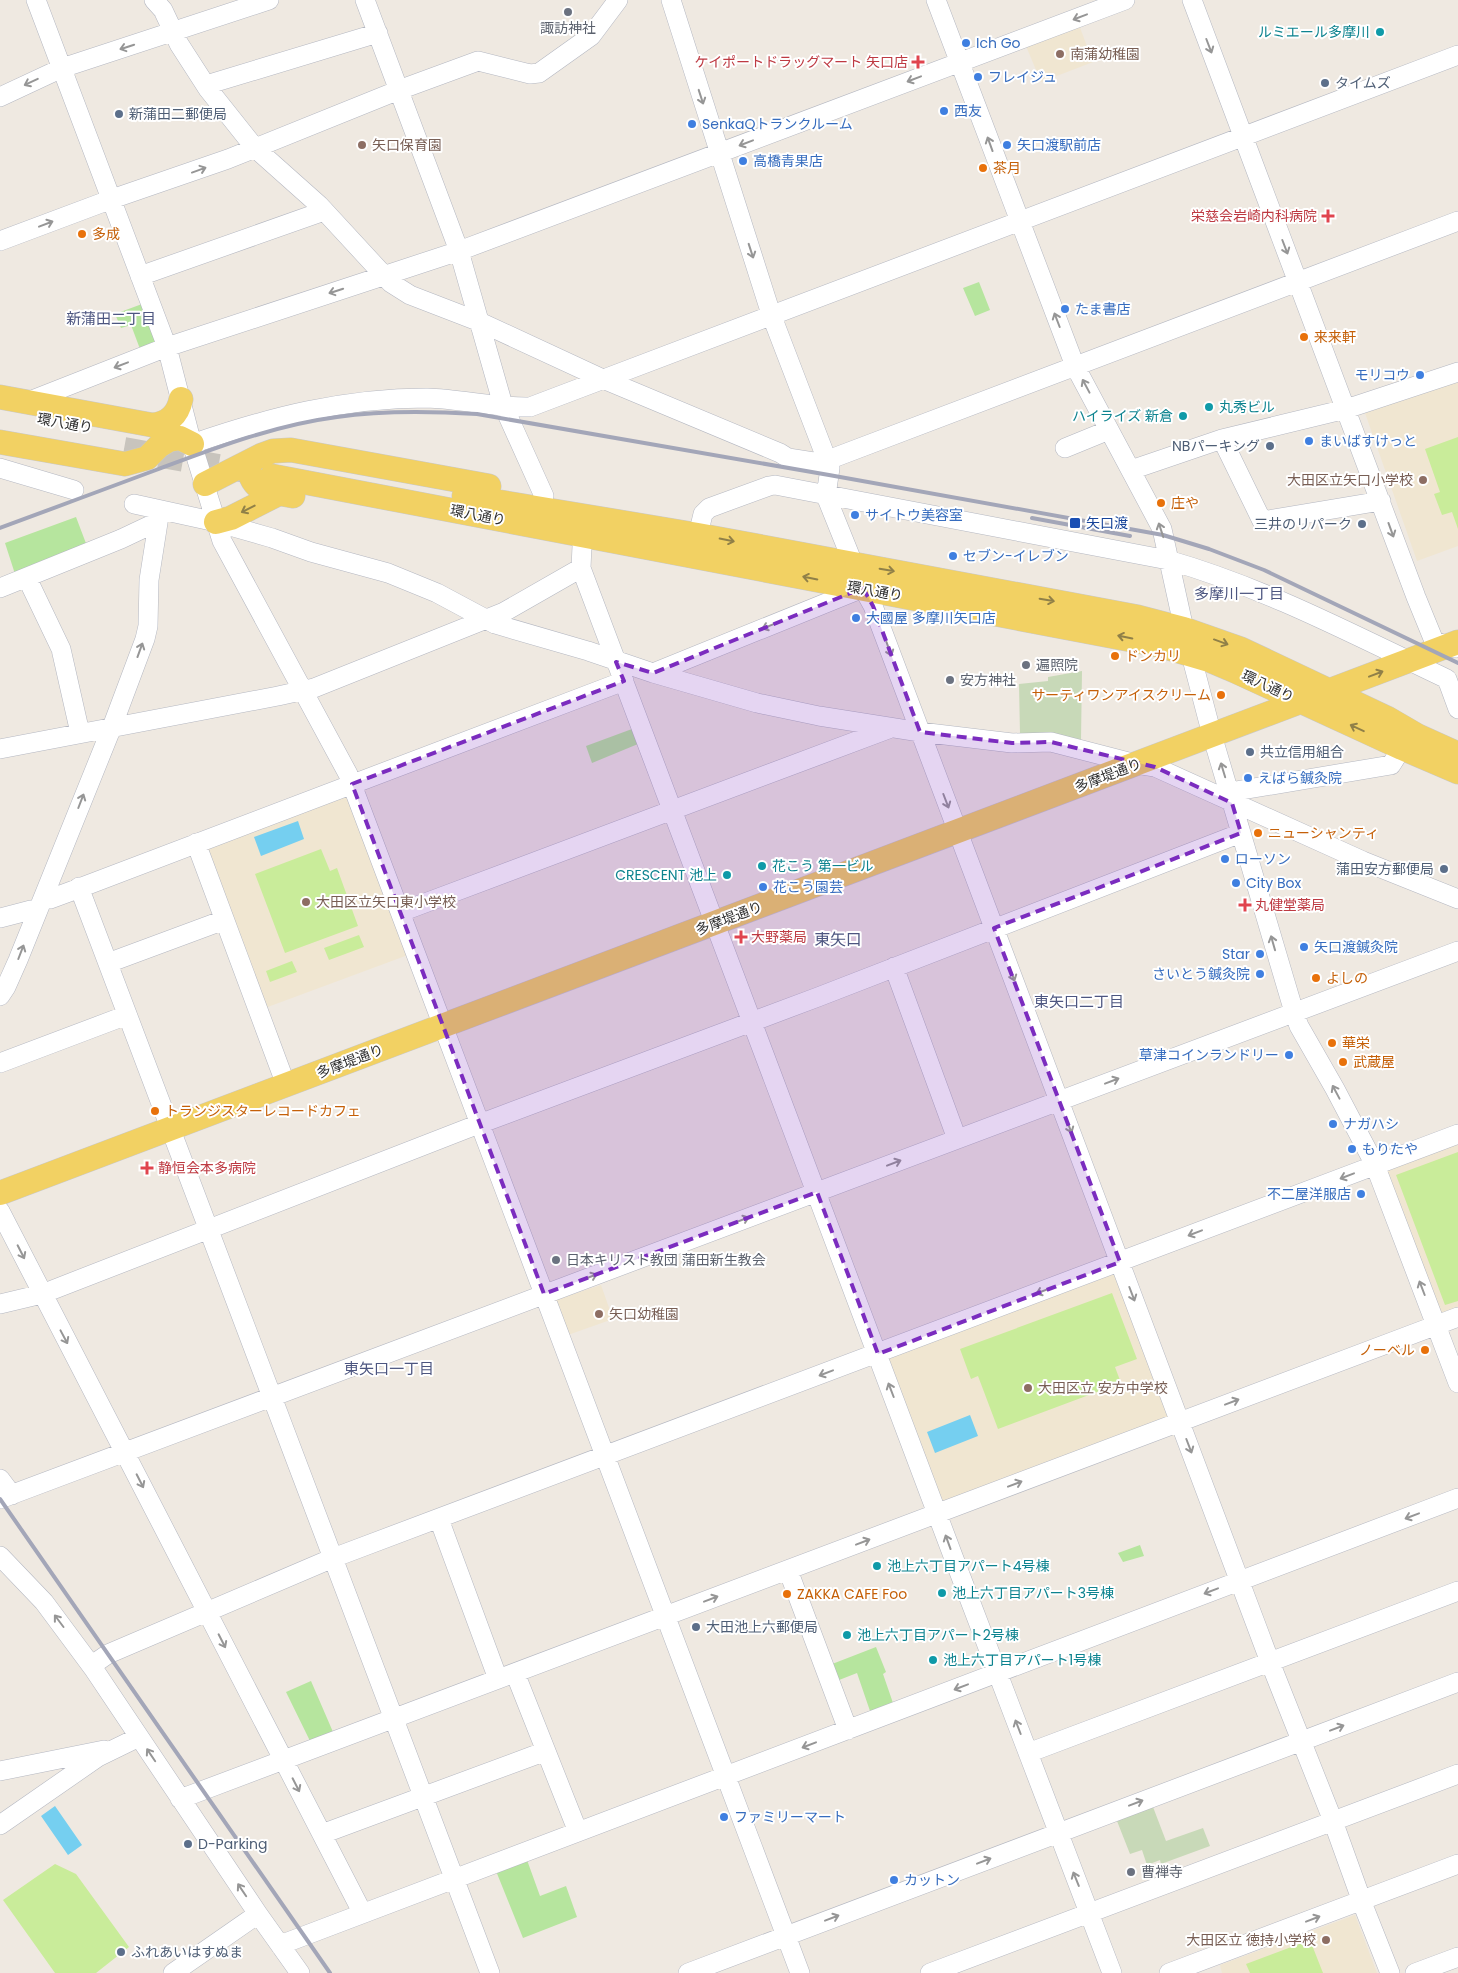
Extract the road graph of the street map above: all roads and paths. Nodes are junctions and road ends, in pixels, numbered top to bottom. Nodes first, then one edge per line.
1 (36, 0) edge
2 (154, 0) edge
3 (269, 0) edge
4 (366, 0) edge
5 (618, 0) edge
6 (671, 0) edge
7 (936, 0) edge
8 (1125, 0) edge
9 (1192, 0) edge
10 (173, 32) junction
11 (378, 33) junction
12 (1458, 55) edge
13 (960, 62) junction
14 (62, 68) junction
15 (206, 86) junction
16 (399, 90) junction
17 (0, 97) edge
18 (1243, 137) junction
19 (255, 148) junction
20 (719, 153) junction
21 (112, 199) junction
22 (324, 211) junction
23 (1458, 221) edge
24 (1019, 222) junction
25 (0, 241) edge
26 (459, 251) junction
27 (140, 276) junction
28 (383, 276) junction
29 (1298, 281) junction
30 (771, 314) junction
31 (480, 322) junction
32 (167, 348) junction
33 (1075, 366) junction
34 (1458, 372) edge
35 (603, 379) junction
36 (0, 397) edge
37 (181, 399) junction
38 (31, 402) junction
39 (503, 405) junction
40 (1346, 409) junction
41 (0, 412) edge
42 (0, 427) edge
43 (1109, 430) junction
44 (131, 436) junction
45 (1222, 438) junction
46 (0, 442) edge
47 (192, 444) junction
48 (1065, 448) dead end
49 (155, 451) junction
50 (828, 459) junction
51 (248, 462) junction
52 (0, 468) edge
53 (1131, 470) junction
54 (276, 477) junction
55 (204, 484) junction
56 (74, 490) dead end
57 (544, 496) junction
58 (826, 496) junction
59 (1381, 501) junction
60 (134, 504) dead end
61 (159, 516) junction
62 (216, 522) junction
63 (698, 535) junction
64 (642, 537) junction
65 (581, 557) junction
66 (1168, 560) junction
67 (853, 564) junction
68 (27, 578) junction
69 (0, 588) edge
70 (863, 588) junction
71 (487, 619) junction
72 (1184, 629) junction
73 (1455, 646) edge
74 (1191, 655) junction
75 (1409, 661) junction
76 (616, 662) junction
77 (653, 673) junction
78 (624, 681) junction
79 (303, 691) junction
80 (1331, 691) junction
81 (1301, 702) junction
82 (1458, 709) edge
83 (1387, 718) junction
84 (112, 726) junction
85 (892, 727) junction
86 (920, 732) junction
87 (80, 733) junction
88 (1212, 735) junction
89 (1458, 739) edge
90 (1402, 748) junction
91 (0, 749) edge
92 (1458, 754) edge
93 (1136, 764) junction
94 (1458, 772) edge
95 (352, 784) junction
96 (1458, 785) edge
97 (1225, 796) junction
98 (673, 810) junction
99 (958, 831) junction
100 (1241, 833) junction
101 (196, 843) junction
102 (80, 887) junction
103 (1458, 899) edge
104 (39, 905) junction
105 (401, 912) junction
106 (0, 918) edge
107 (224, 920) junction
108 (716, 924) junction
109 (994, 928) junction
110 (1458, 951) edge
111 (108, 963) junction
112 (894, 967) junction
113 (0, 996) edge
114 (1294, 1012) junction
115 (127, 1015) junction
116 (752, 1022) junction
117 (443, 1026) junction
118 (0, 1063) edge
119 (286, 1085) junction
120 (1059, 1100) junction
121 (480, 1124) junction
122 (171, 1129) junction
123 (1458, 1134) edge
124 (957, 1139) junction
125 (1375, 1165) junction
126 (817, 1192) junction
127 (0, 1193) edge
128 (0, 1211) edge
129 (209, 1229) junction
130 (1120, 1262) junction
131 (42, 1294) junction
132 (544, 1294) junction
133 (0, 1304) edge
134 (1458, 1317) edge
135 (1436, 1325) junction
136 (878, 1354) junction
137 (1458, 1383) edge
138 (272, 1396) junction
139 (1180, 1421) junction
140 (125, 1452) junction
141 (605, 1457) junction
142 (0, 1479) edge
143 (6, 1497) edge
144 (1458, 1498) edge
145 (937, 1514) junction
146 (439, 1519) junction
147 (0, 1556) edge
148 (333, 1558) junction
149 (788, 1570) junction
150 (1240, 1580) junction
151 (1458, 1591) edge
152 (207, 1613) junction
153 (665, 1616) junction
154 (106, 1656) dead end
155 (1270, 1662) junction
156 (998, 1673) junction
157 (506, 1676) junction
158 (1458, 1682) edge
159 (394, 1720) junction
160 (848, 1730) junction
161 (139, 1737) junction
162 (1301, 1742) junction
163 (117, 1748) junction
164 (546, 1751) junction
165 (1028, 1753) junction
166 (284, 1761) junction
167 (0, 1771) edge
168 (1458, 1774) edge
169 (726, 1776) junction
170 (423, 1796) junction
171 (180, 1799) junction
172 (1333, 1820) junction
173 (0, 1825) edge
174 (578, 1832) junction
175 (1058, 1833) junction
176 (322, 1834) junction
177 (1458, 1864) edge
178 (455, 1879) junction
179 (1362, 1900) junction
180 (362, 1912) junction
181 (1089, 1913) junction
182 (258, 1914) junction
183 (786, 1935) junction
184 (280, 1945) junction
185 (1458, 1957) edge
186 (173, 1973) edge
187 (300, 1973) edge
188 (490, 1973) edge
189 (688, 1973) edge
190 (800, 1973) edge
191 (930, 1973) edge
192 (1112, 1973) edge
193 (1169, 1973) edge
194 (1390, 1973) edge
195 (1415, 1973) edge

1 - 14 street
2 - 10 street
3 - 10 street
4 - 11 street
5 - 16 street
6 -> 20 street
7 - 13 street
8 -> 13 street
9 -> 18 street
10 -> 14 street
10 - 15 street
11 - 15 street
11 - 16 street
12 - 18 street
13 -> 20 street
24 -> 13 street
14 -> 17 street
14 - 21 street
15 - 19 street
16 - 19 street
16 - 26 street
18 - 24 street
18 -> 29 street
21 -> 19 street
19 - 22 street
20 - 26 street
20 -> 30 street
25 -> 21 street
21 - 27 street
22 - 27 street
22 - 28 street
23 - 29 street
24 - 30 street
33 -> 24 street
26 - 28 street
26 - 31 street
27 - 32 street
28 - 31 street
28 -> 32 street
29 - 33 street
29 - 40 street
30 - 35 street
30 - 50 street
31 - 35 street
31 - 39 street
32 - 37 street
32 -> 38 street
43 -> 33 street
33 - 50 street
34 - 40 street
35 - 39 street
35 - 50 street
36 - 38 main road
37 - 44 main road
37 - 47 street
38 - 44 main road
39 - 47 street
39 - 57 street
40 - 45 street
40 - 59 street
41 - 44 main road, 環八通り
42 - 44 main road, 環八通り
43 - 48 street
43 - 53 street
44 - 49 main road
45 - 53 street
45 - 59 street
46 - 49 main road
47 - 49 main road
47 - 55 street
50 - 58 street
51 - 54 main road
51 - 55 main road
51 - 57 main road
52 - 56 street
66 -> 53 street
54 -> 62 main road
54 - 64 main road, 環八通り
54 - 65 main road
55 - 62 street
57 - 64 main road
58 - 63 street
58 - 66 street
58 - 67 street
59 -> 73 street
60 - 61 street
61 - 62 street
61 - 68 street
84 -> 61 street
62 - 71 street
62 - 79 street
63 - 64 main road, 環八通り
63 -> 67 main road, 環八通り
64 - 65 main road
70 -> 64 main road, 環八通り
65 - 71 street
65 - 76 street
66 - 72 street
66 - 75 street
67 - 70 street
67 -> 72 main road, 環八通り
68 - 69 street
68 - 87 street
74 -> 70 main road, 環八通り
70 -> 77 street
70 -> 86 street
71 - 76 street
71 - 79 street
72 -> 80 main road, 環八通り
73 - 75 main road, 多摩堤通り
74 - 81 main road, 環八通り
74 - 88 street
80 -> 75 main road, 多摩堤通り
75 - 82 street
76 - 77 street
76 - 78 street
77 - 85 street
78 - 95 street
78 - 98 street
79 - 84 street
79 - 95 street
80 - 81 main road, 多摩堤通り
80 - 83 main road, 環八通り
81 - 88 main road, 多摩堤通り
90 -> 81 main road, 環八通り
83 - 89 main road
83 - 92 main road, 環八通り
84 - 87 street
104 -> 84 street
85 - 86 street
85 - 98 street
86 - 93 street
86 -> 99 street
87 - 91 street
88 - 93 main road, 多摩堤通り
97 -> 88 street
90 - 94 main road, 環八通り
90 - 96 main road
90 - 97 street
93 - 97 street
93 - 99 main road, 多摩堤通り
95 - 101 street
95 - 105 street
97 - 100 street
97 - 103 street
98 - 105 street
98 - 108 street
99 - 108 main road, 多摩堤通り
99 - 109 street
100 - 109 street
114 -> 100 street
101 - 102 street
101 - 107 street
102 - 104 street
102 - 111 street
104 - 106 street
113 -> 104 street
105 - 117 street
107 - 111 street
107 - 119 street
108 - 116 street
108 - 117 main road, 多摩堤通り
109 - 112 street
109 -> 120 street
110 - 114 street
111 - 115 street
112 - 116 street
112 - 124 street
120 -> 114 street
125 -> 114 street
115 - 118 street
115 - 122 street
116 - 121 street
116 - 126 street
117 - 119 main road, 多摩堤通り
117 - 121 street
119 - 122 main road, 多摩堤通り
120 - 124 street
120 -> 130 street
121 - 129 street
121 - 132 street
122 - 127 main road, 多摩堤通り
122 - 129 street
123 - 125 street
126 -> 124 street
125 -> 130 street
135 -> 125 street
132 -> 126 street
126 - 136 street
128 -> 131 street
129 - 131 street
129 - 138 street
130 -> 136 street
130 -> 139 street
131 - 133 street
131 -> 140 street
132 - 138 street
132 - 141 street
134 - 135 street
135 - 137 street
139 -> 135 street
136 -> 141 street
145 -> 136 street
138 - 140 street
138 - 148 street
145 -> 139 street
139 -> 150 street
140 - 143 street
140 -> 152 street
141 - 146 street
141 - 153 street
142 - 143 street
144 -> 150 street
149 -> 145 street
156 -> 145 street
146 - 148 street
146 - 157 street
161 -> 147 street
148 - 152 street
148 - 159 street
153 -> 149 street
149 - 160 street
150 - 155 street
150 -> 156 street
151 - 155 street
152 - 154 street
152 -> 166 street
153 - 157 street
153 - 169 street
155 - 162 street
155 - 165 street
156 -> 160 street
165 -> 156 street
157 - 159 street
157 - 164 street
162 -> 158 street
159 - 166 street
159 - 170 street
160 -> 169 street
161 - 163 street
171 -> 161 street
162 - 172 street
175 -> 162 street
163 - 167 street
163 - 173 street
164 - 170 street
164 - 174 street
165 - 175 street
166 - 171 street
166 -> 176 street
168 - 172 street
169 - 174 street
169 - 183 street
170 - 176 street
170 - 178 street
182 -> 171 street
172 - 179 street
172 - 181 street
174 - 178 street
181 -> 175 street
183 -> 175 street
176 - 180 street
177 - 179 street
178 - 180 street
178 - 188 street
193 -> 179 street
179 - 194 street
180 - 184 street
181 - 191 street
181 - 192 street
182 - 184 street
182 - 186 street
183 - 189 street
183 - 190 street
184 - 187 street
185 - 195 street

